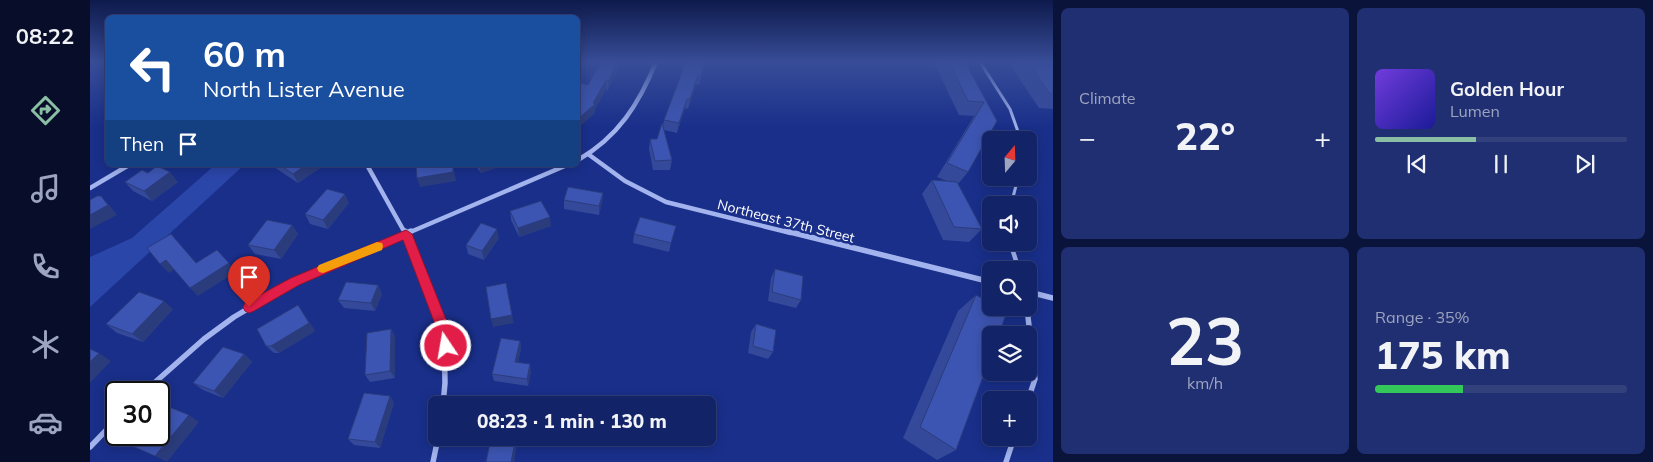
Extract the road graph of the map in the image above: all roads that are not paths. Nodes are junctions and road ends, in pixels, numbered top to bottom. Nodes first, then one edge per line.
1 (645, 84) edge
2 (995, 84) edge
3 (1019, 131) edge
4 (588, 154) junction
5 (580, 159) edge
6 (126, 167) edge
7 (368, 167) edge
8 (562, 167) edge
9 (90, 188) edge
10 (406, 234) junction
11 (982, 280) edge
12 (1037, 294) edge
13 (1053, 298) edge
14 (1028, 316) edge
15 (156, 381) edge
16 (1031, 391) edge
17 (444, 396) edge
18 (105, 431) edge
19 (436, 446) edge
20 (1011, 446) edge
21 (90, 447) edge
22 (433, 462) edge
23 (1006, 462) edge

1 - 4 street
2 - 3 lane
4 - 5 street
4 - 11 street, Northeast 37th Street
6 - 9 street
7 - 10 street
8 - 10 street
10 - 15 street
10 - 17 street
12 - 13 street
14 - 16 street
18 - 21 street
19 - 22 street
20 - 23 street

